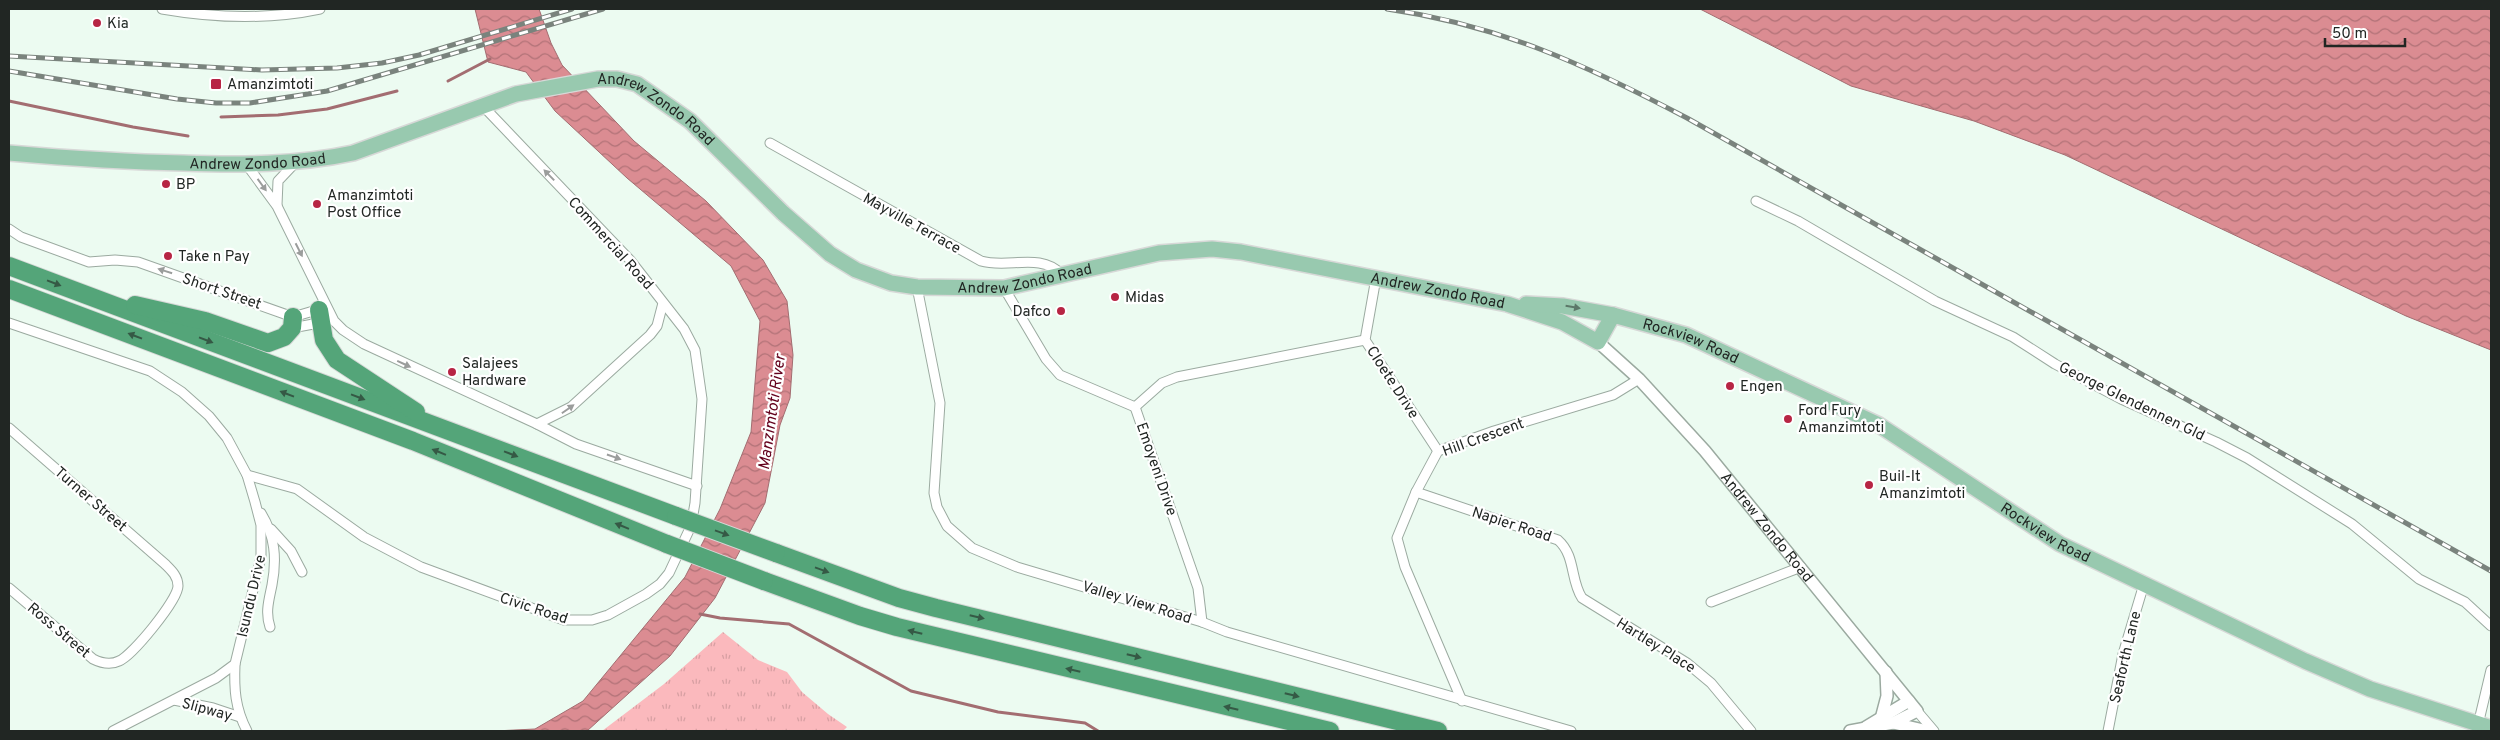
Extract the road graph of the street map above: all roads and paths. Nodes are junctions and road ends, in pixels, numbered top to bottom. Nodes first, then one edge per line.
1 (162, 9) edge
2 (320, 9) edge
3 (482, 105) junction
4 (770, 143) dead end
5 (9, 154) edge
6 (296, 162) junction
7 (247, 165) junction
8 (1756, 201) dead end
9 (276, 206) junction
10 (9, 229) edge
11 (9, 266) edge
12 (1061, 274) junction
13 (1376, 278) junction
14 (917, 287) junction
15 (1004, 288) junction
16 (9, 289) edge
17 (663, 302) junction
18 (1507, 304) junction
19 (112, 305) junction
20 (325, 314) junction
21 (1613, 315) junction
22 (9, 322) edge
23 (292, 323) junction
24 (1365, 340) junction
25 (1598, 342) junction
26 (1639, 379) junction
27 (1135, 407) junction
28 (537, 424) junction
29 (432, 425) junction
30 (9, 428) edge
31 (1438, 451) junction
32 (246, 475) junction
33 (697, 486) junction
34 (1416, 492) junction
35 (256, 507) junction
36 (271, 529) junction
37 (1802, 567) junction
38 (172, 571) joint
39 (302, 572) dead end
40 (2144, 584) junction
41 (9, 588) edge
42 (1712, 602) dead end
43 (1596, 608) joint
44 (1202, 622) junction
45 (2491, 626) edge
46 (270, 627) dead end
47 (235, 664) junction
48 (2491, 670) edge
49 (1886, 672) junction
50 (174, 700) junction
51 (1462, 700) junction
52 (1909, 701) junction
53 (1917, 711) junction
54 (1882, 715) junction
55 (240, 717) junction
56 (1893, 723) junction
57 (1865, 728) junction
58 (2482, 728) edge
59 (113, 731) edge
60 (248, 731) edge
61 (1330, 731) edge
62 (1438, 731) edge
63 (1571, 731) edge
64 (1751, 731) edge
65 (1850, 731) edge
66 (1928, 731) edge
67 (1934, 731) edge
68 (2108, 731) edge

1 - 2 street
3 - 6 main road, Andrew Zondo Road
3 - 14 main road, Andrew Zondo Road
17 -> 3 street, Commercial Road
4 - 12 street, Mayville Terrace
5 - 7 main road, Andrew Zondo Road
6 - 7 main road, Andrew Zondo Road
6 - 9 street
7 -> 9 street
8 - 45 street, George Glendennen Gld
9 -> 20 street
23 -> 10 street, Short Street
11 -> 19 highway
12 - 13 main road, Andrew Zondo Road
12 - 15 main road, Andrew Zondo Road
13 - 18 main road, Andrew Zondo Road
13 - 24 street, Cloete Drive
14 - 15 main road, Andrew Zondo Road
14 - 44 street, Valley View Road
15 - 27 street
61 -> 16 highway, bridge
28 -> 17 street, Commercial Road
17 - 33 street, Civic Road
18 -> 21 main road, Rockview Road
18 - 25 main road, Andrew Zondo Road
19 - 23 highway
19 -> 29 highway
20 - 23 street
20 -> 28 street
20 - 29 highway
21 - 25 main road
21 - 40 main road, Rockview Road
22 - 32 street, Isundu Drive
24 - 27 street, Emoyeni Drive
24 - 31 street, Cloete Drive
25 - 26 street, Andrew Zondo Road
26 - 31 street, Hill Crescent
26 - 37 street, Andrew Zondo Road
27 - 44 street, Emoyeni Drive
28 -> 33 street
29 -> 62 highway, bridge
30 - 38 street, Turner Street
31 - 34 street, Hill Crescent
32 - 33 street, Civic Road
32 - 35 street, Isundu Drive
34 - 43 street, Napier Road
34 - 51 street, Hill Crescent
35 - 36 street
35 - 47 street, Isundu Drive
36 - 39 street
36 - 46 street
37 - 42 street
37 - 49 street, Andrew Zondo Road
38 - 41 street, Ross Street
40 - 58 main road, Rockview Road
40 - 68 street, Seaforth Lane
43 - 64 street, Hartley Place
44 - 51 street, Valley View Road
47 - 50 street
47 - 55 street, Isundu Drive
48 - 58 street
49 - 52 street, Andrew Zondo Road
49 - 54 street
50 - 55 street, Slipway
50 - 59 street
51 - 63 street, Valley View Road
52 - 53 street, Andrew Zondo Road
52 - 54 street
53 - 56 street
53 - 67 street, Andrew Zondo Road
54 - 57 street
55 - 60 street, Isundu Drive
56 - 57 street
56 - 66 street
57 - 65 street

